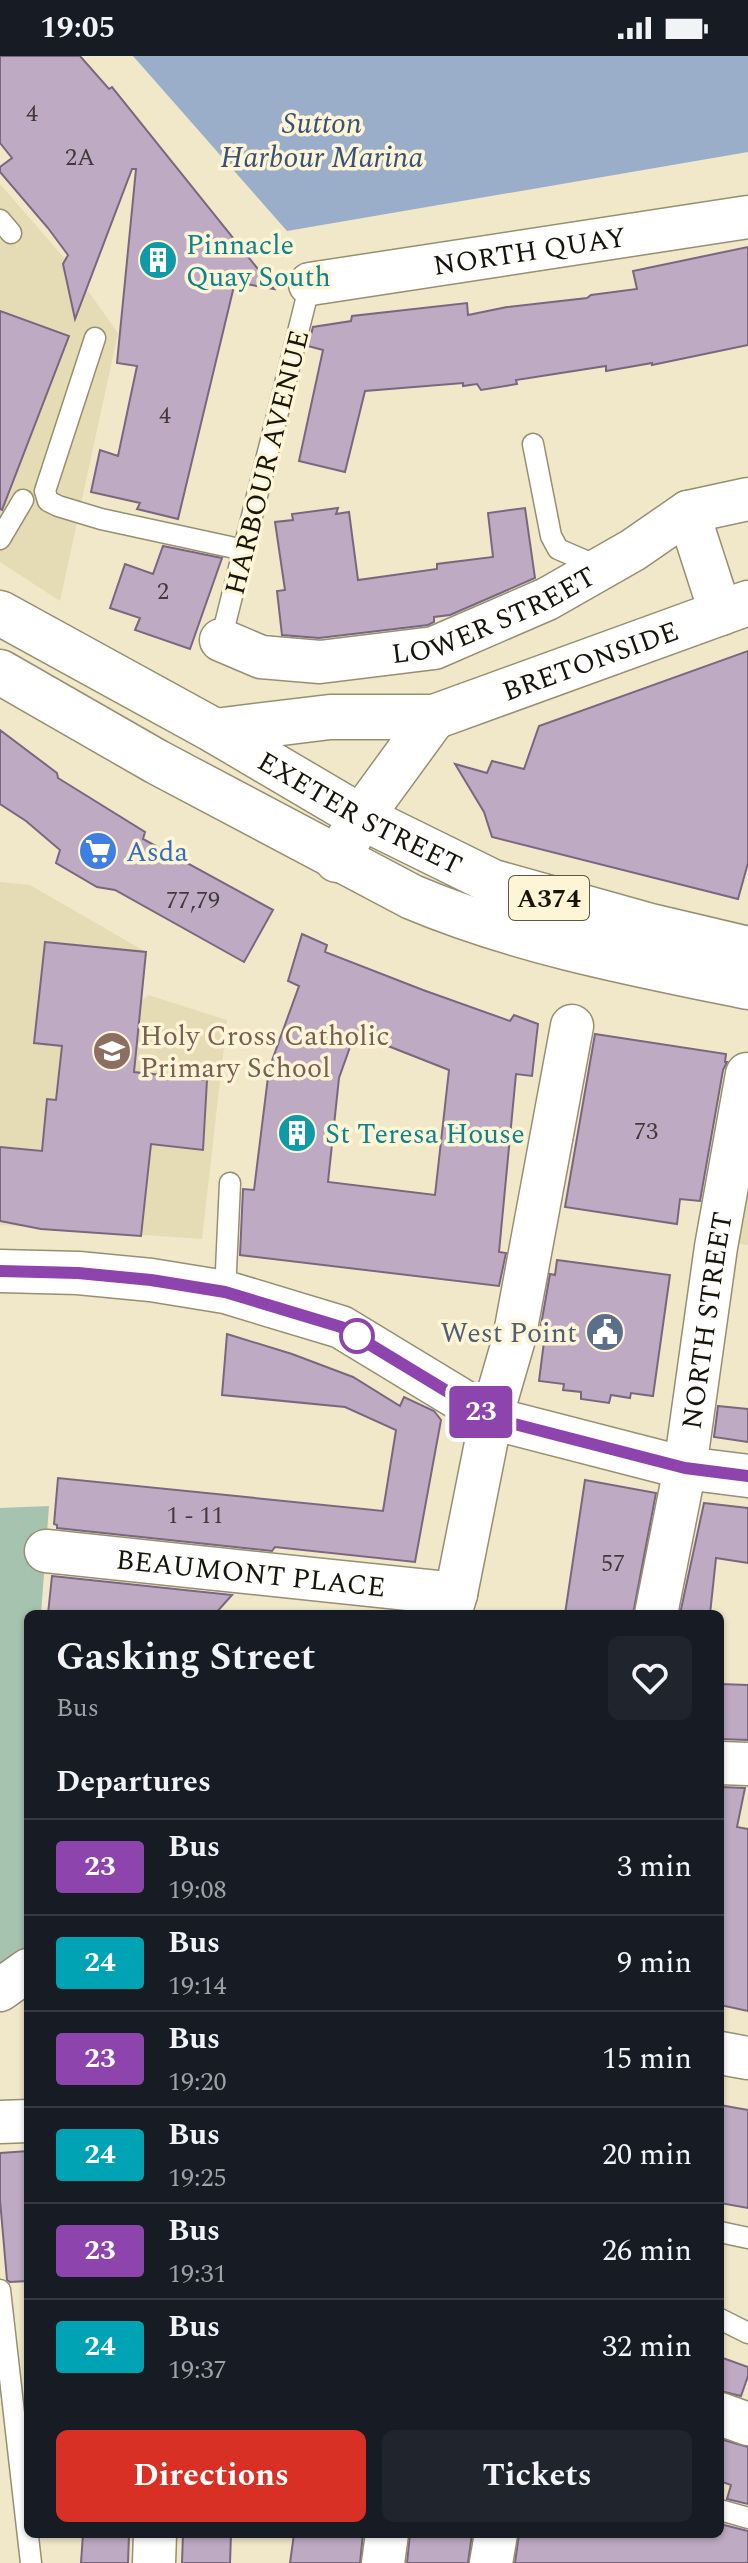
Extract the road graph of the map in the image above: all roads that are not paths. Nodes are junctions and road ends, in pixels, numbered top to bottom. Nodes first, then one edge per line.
1 (748, 217) edge
2 (310, 284) joint
3 (95, 338) dead end
4 (533, 444) dead end
5 (748, 499) edge
6 (23, 500) dead end
7 (688, 512) junction
8 (0, 539) edge
9 (244, 550) junction
10 (602, 568) junction
11 (734, 608) edge
12 (0, 613) edge
13 (221, 640) joint
14 (0, 672) edge
15 (434, 717) junction
16 (215, 731) junction
17 (361, 817) junction
18 (337, 860) junction
19 (748, 949) edge
20 (748, 987) edge
21 (572, 1026) dead end
22 (747, 1074) edge
23 (230, 1183) dead end
24 (732, 1249) edge
25 (0, 1271) edge
26 (225, 1292) junction
27 (491, 1418) junction
28 (685, 1468) junction
29 (748, 1476) edge
30 (46, 1551) dead end
31 (453, 1604) edge
32 (657, 1610) edge
33 (724, 1763) edge
34 (748, 1764) edge
35 (24, 1973) edge
36 (0, 1990) edge
37 (724, 2054) edge
38 (748, 2058) edge
39 (24, 2121) edge
40 (0, 2122) edge
41 (724, 2233) edge
42 (748, 2238) edge
43 (0, 2290) edge
44 (724, 2321) edge
45 (748, 2333) edge
46 (724, 2415) edge
47 (748, 2424) edge
48 (24, 2501) edge
49 (724, 2511) edge
50 (748, 2518) edge
51 (28, 2538) edge
52 (155, 2538) edge
53 (386, 2538) edge
54 (495, 2538) edge
55 (31, 2563) edge
56 (154, 2563) edge
57 (383, 2563) edge
58 (491, 2563) edge

1 - 2 street, NORTH QUAY
2 - 9 lane, HARBOUR AVENUE
3 - 9 lane
4 - 10 lane
5 - 7 street, LOWER STREET
6 - 8 lane
7 - 10 street, LOWER STREET
7 - 11 street
9 - 13 lane, HARBOUR AVENUE
10 - 13 street, LOWER STREET
11 - 15 main road, BRETONSIDE
12 - 16 main road, EXETER STREET / A374
14 - 18 main road, EXETER STREET / A374
15 - 16 main road, BRETONSIDE
15 - 17 main road
16 - 17 main road, EXETER STREET / A374
17 - 18 main road
17 - 19 main road, EXETER STREET / A374
18 - 20 main road, EXETER STREET / A374
21 - 27 street
22 - 24 street, NORTH STREET
23 - 26 lane
24 - 28 street, NORTH STREET
25 - 26 street
26 - 27 street
27 - 28 street
27 - 31 street
28 - 29 street
28 - 32 street, NORTH STREET
30 - 31 street, BEAUMONT PLACE
33 - 34 street
35 - 36 street
37 - 38 street
39 - 40 street
41 - 42 lane
43 - 48 lane
44 - 45 lane
46 - 47 street
49 - 50 lane
51 - 55 lane
52 - 56 street
53 - 57 street
54 - 58 street

